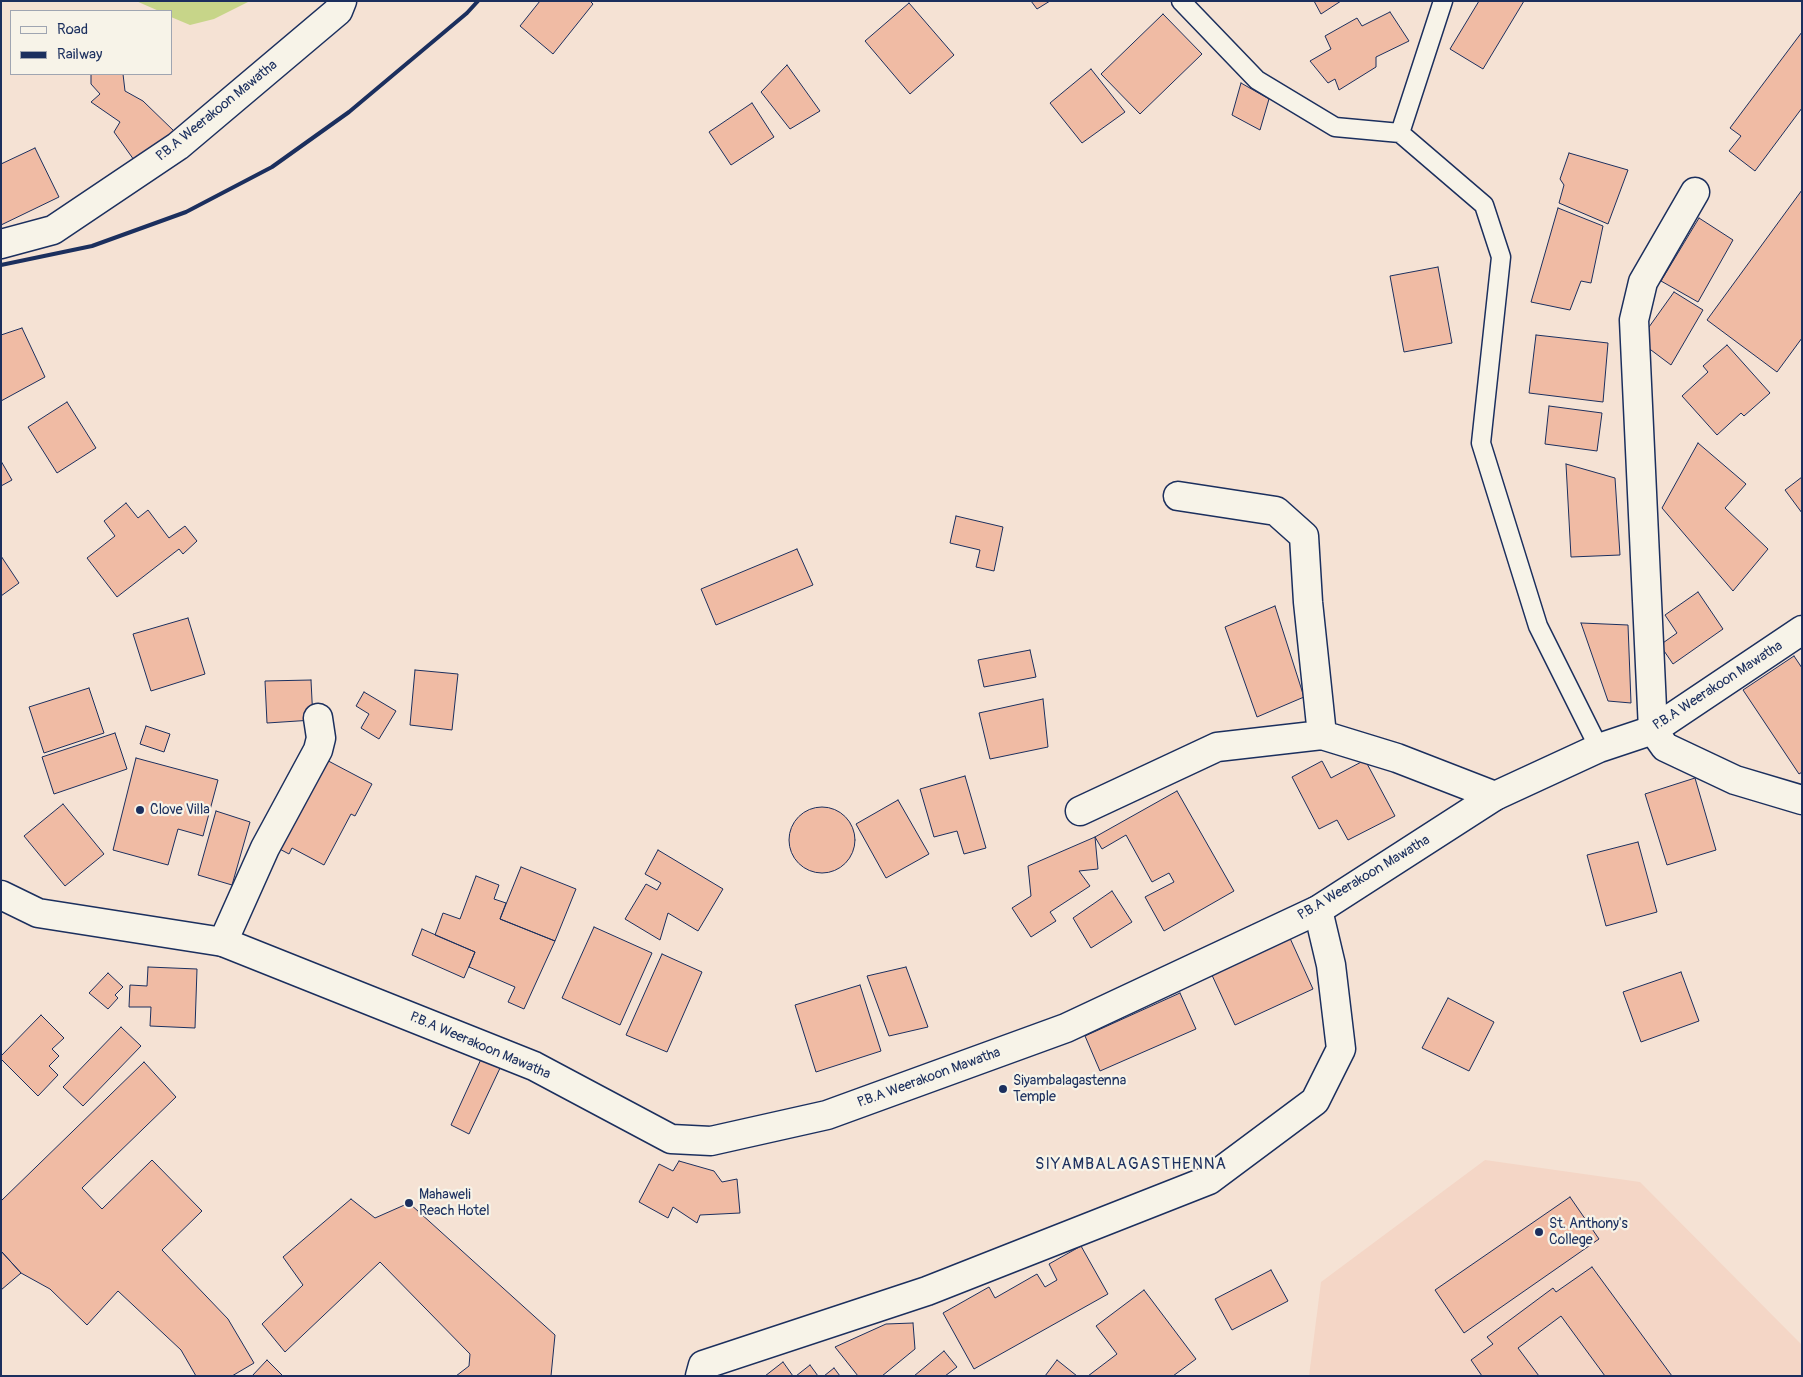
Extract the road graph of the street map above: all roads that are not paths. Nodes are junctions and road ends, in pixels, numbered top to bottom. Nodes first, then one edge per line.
1 (342, 1) edge
2 (1180, 1) edge
3 (1443, 1) edge
4 (1400, 133) junction
5 (1695, 192) dead end
6 (1, 244) edge
7 (1178, 496) dead end
8 (1802, 630) edge
9 (318, 718) dead end
10 (1653, 730) junction
11 (1322, 735) junction
12 (1599, 748) junction
13 (1495, 796) junction
14 (1802, 800) edge
15 (1080, 811) dead end
16 (1, 895) edge
17 (1318, 910) junction
18 (223, 942) junction
19 (700, 1376) edge

1 - 6 street, P.B.A Weerakoon Mawatha
2 - 4 lane
3 - 4 lane
4 - 12 lane
5 - 10 street
7 - 11 street
8 - 10 street, P.B.A Weerakoon Mawatha
9 - 18 street
10 - 12 street, P.B.A Weerakoon Mawatha
10 - 14 street
11 - 13 street
11 - 15 street
12 - 13 street, P.B.A Weerakoon Mawatha
13 - 17 street, P.B.A Weerakoon Mawatha
16 - 18 street, P.B.A Weerakoon Mawatha
17 - 18 street, P.B.A Weerakoon Mawatha
17 - 19 street

